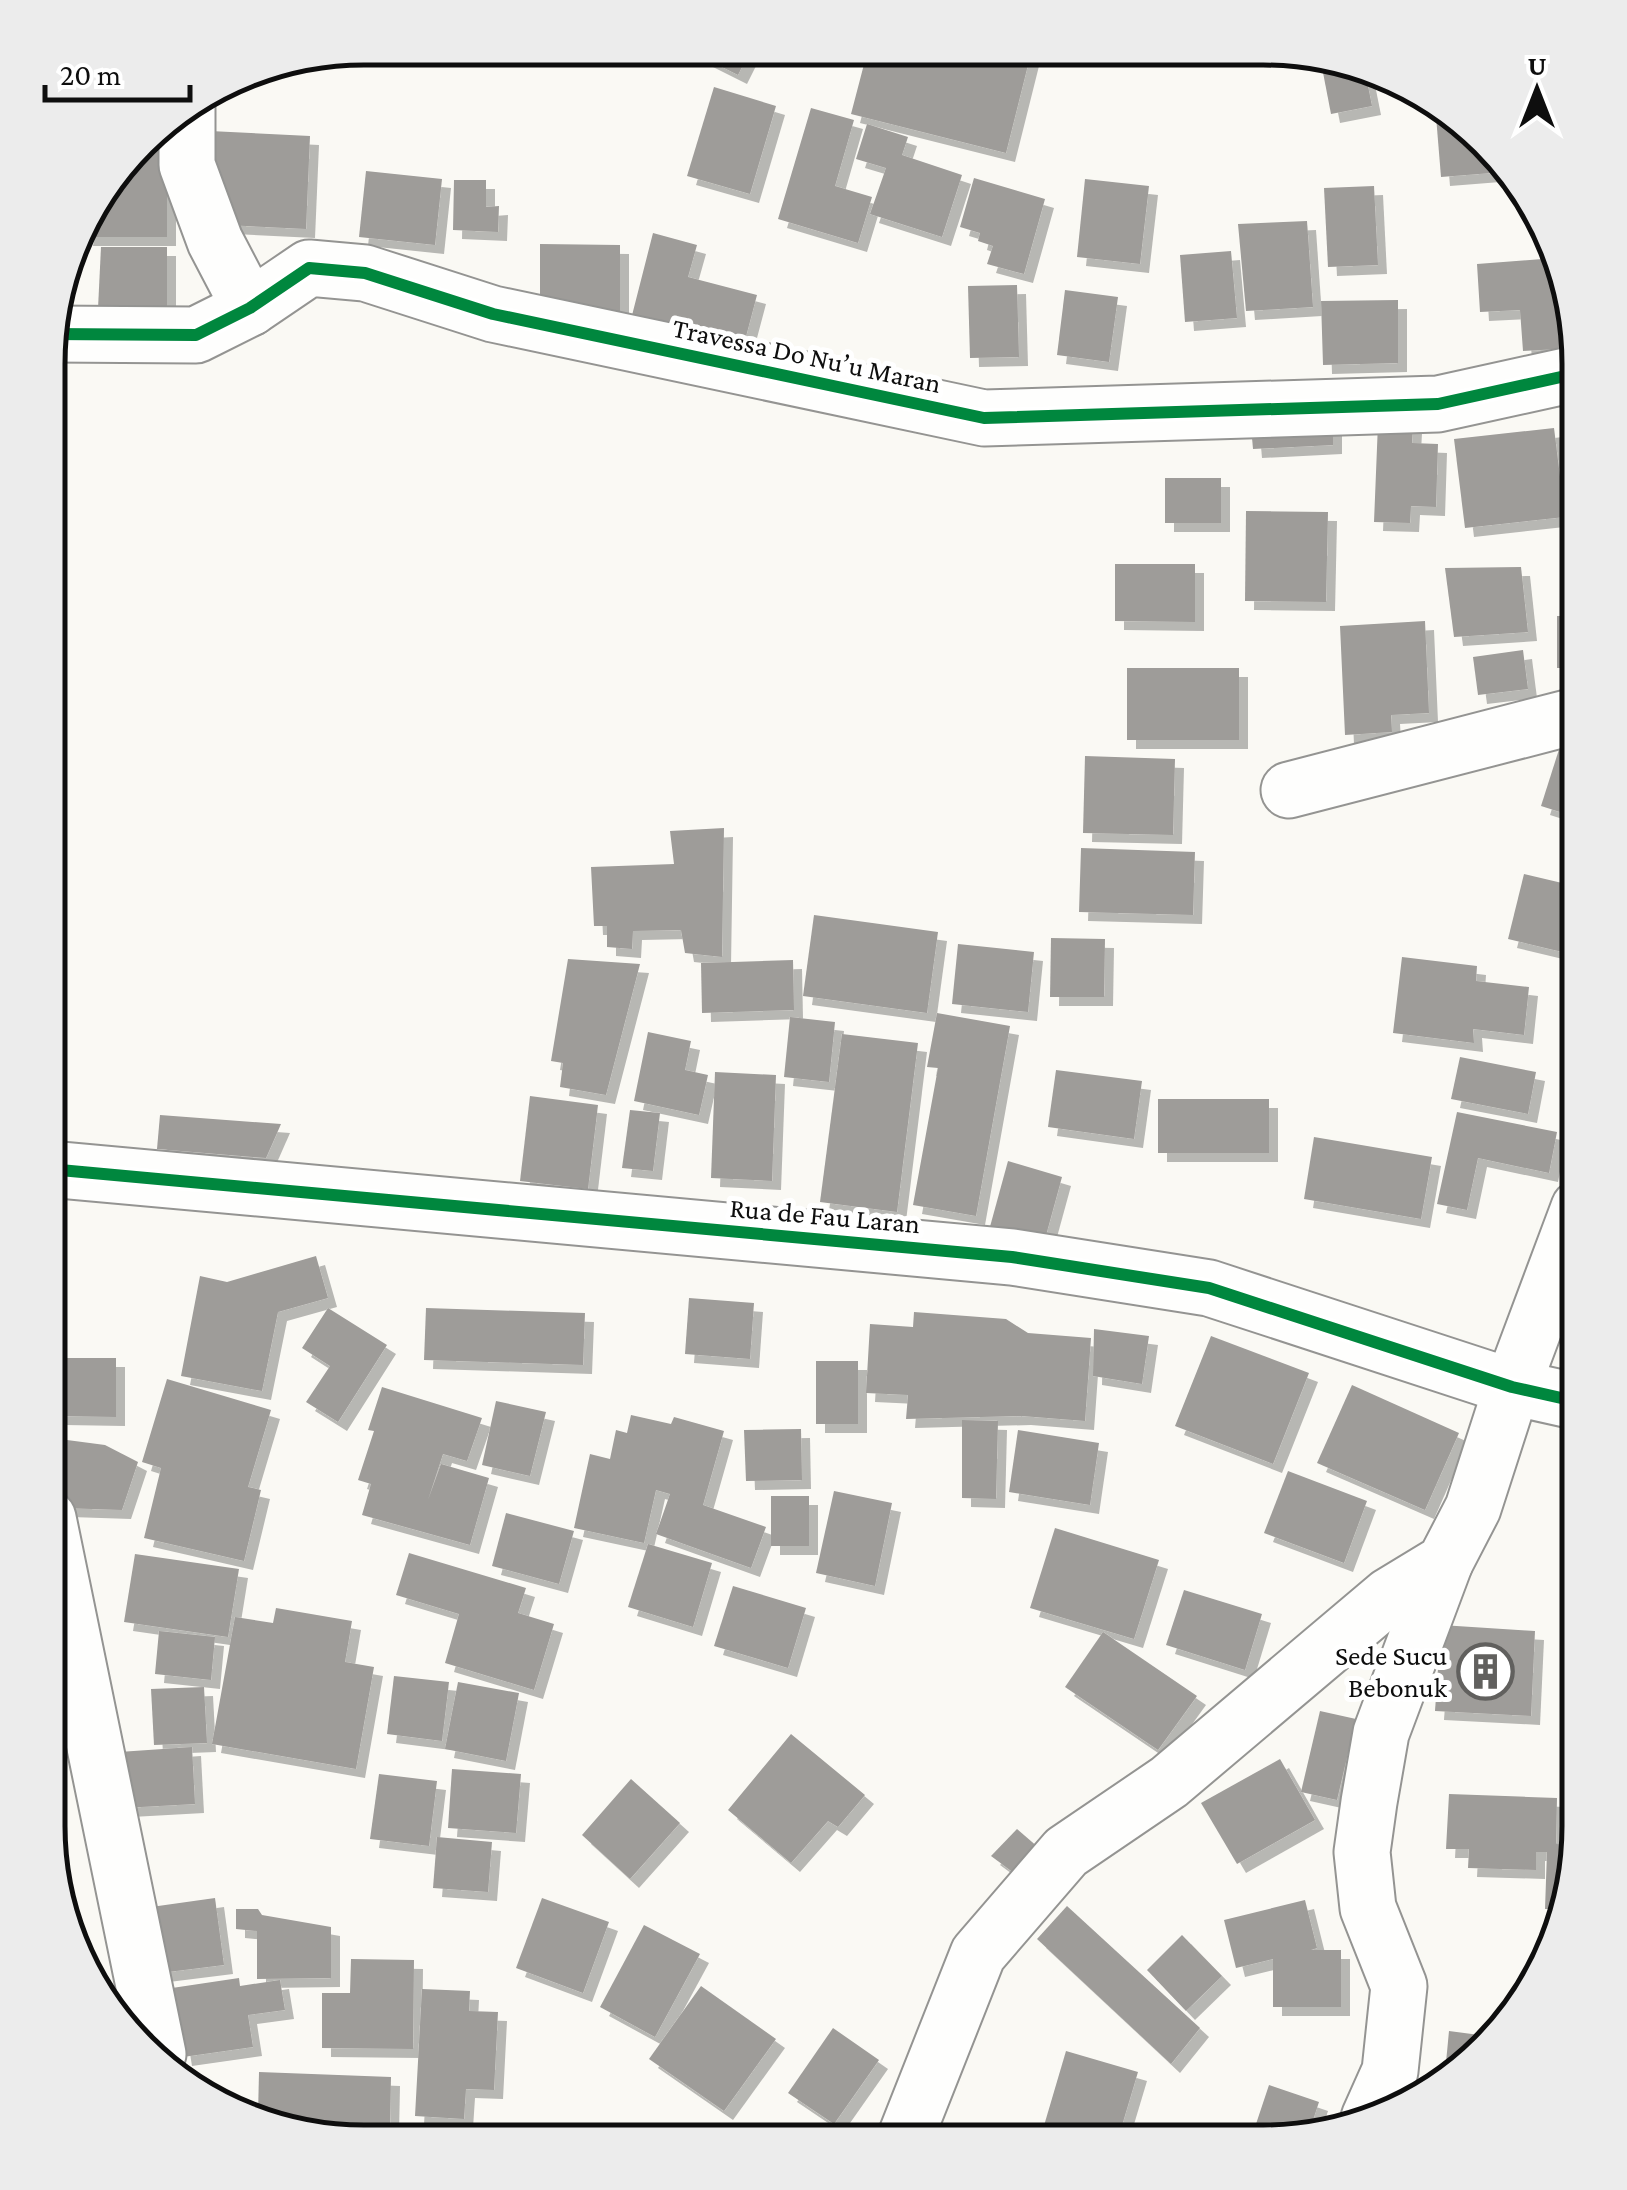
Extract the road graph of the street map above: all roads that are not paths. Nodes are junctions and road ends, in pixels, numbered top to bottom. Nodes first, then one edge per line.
1 (187, 124) edge
2 (250, 308) junction
3 (67, 334) edge
4 (1562, 377) edge
5 (1562, 719) edge
6 (1290, 790) dead end
7 (65, 1170) edge
8 (1561, 1255) edge
9 (1512, 1387) junction
10 (1561, 1398) edge
11 (1444, 1562) junction
12 (65, 1601) edge
13 (155, 2039) edge
14 (1376, 2102) edge
15 (911, 2125) edge

1 - 2 street
2 - 3 street, Travessa Do Nu’u Maran
2 - 4 street, Travessa Do Nu’u Maran
5 - 6 street
7 - 9 street, Rua de Fau Laran
8 - 9 street
9 - 10 street, Rua de Fau Laran
9 - 11 street
11 - 14 street
11 - 15 street
12 - 13 street

